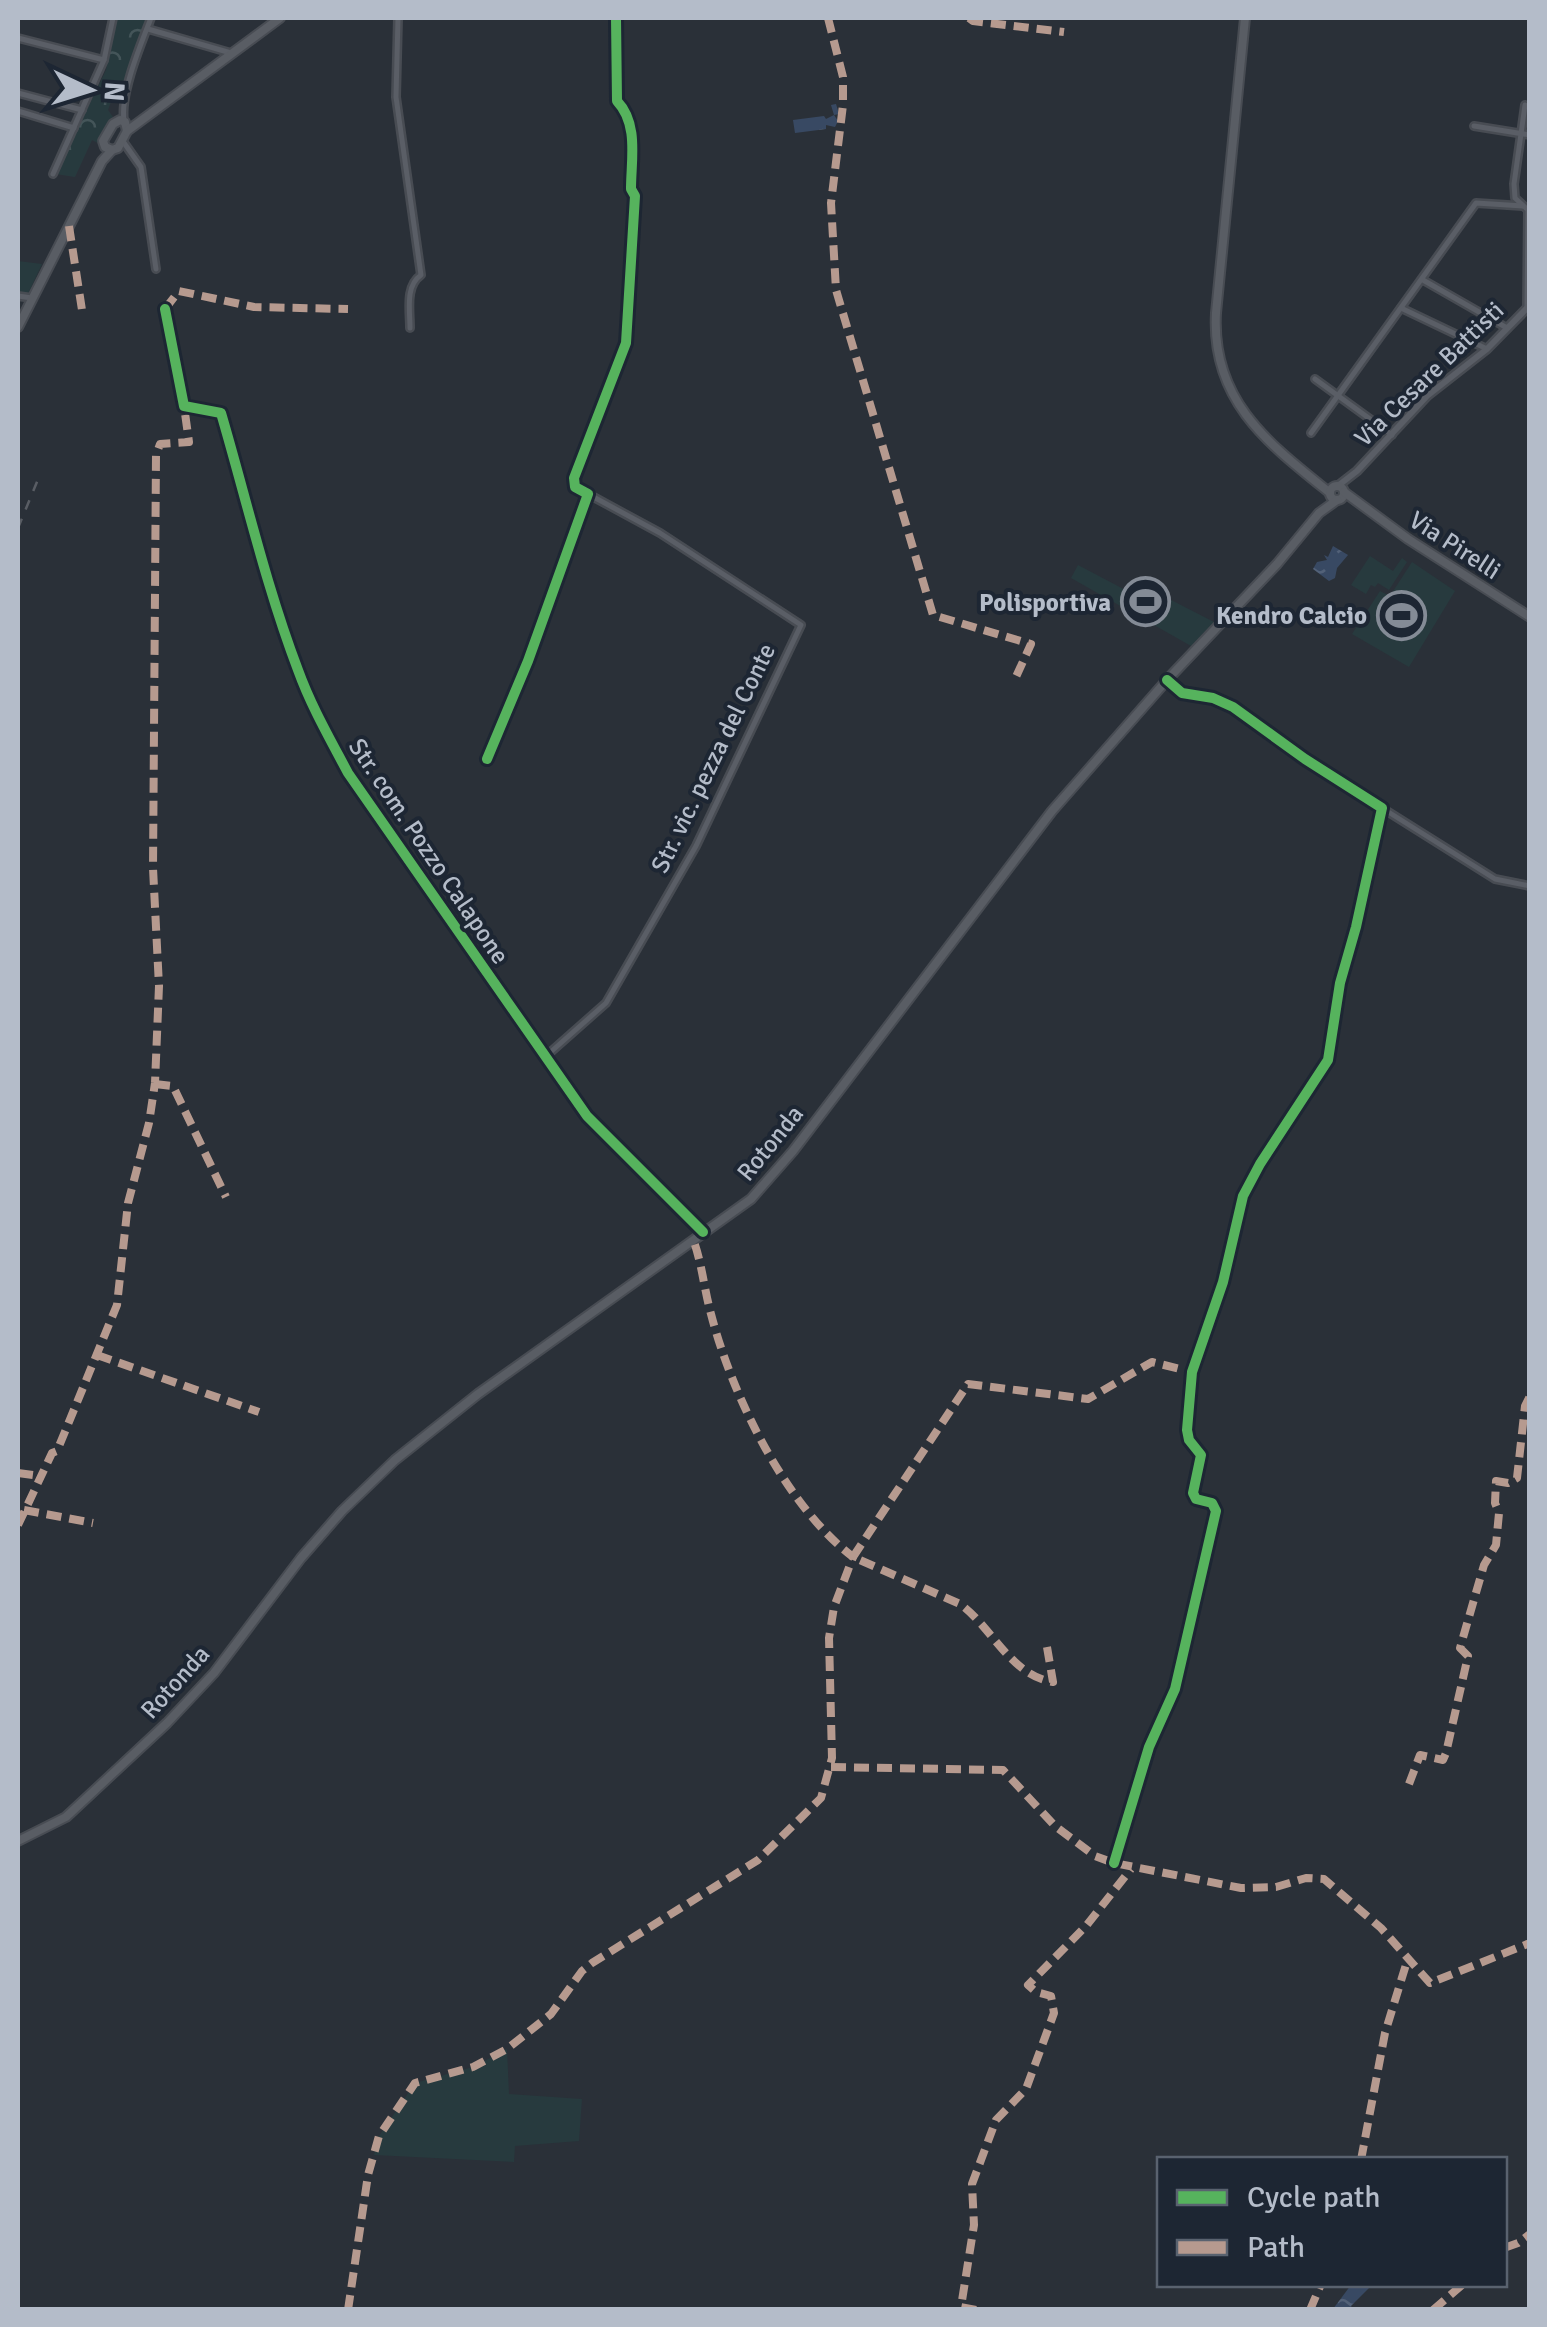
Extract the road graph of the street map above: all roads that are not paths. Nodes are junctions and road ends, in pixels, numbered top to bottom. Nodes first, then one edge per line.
1 (113, 18) edge
2 (151, 18) edge
3 (278, 18) edge
4 (398, 18) edge
5 (616, 18) edge
6 (1245, 18) edge
7 (147, 29) junction
8 (18, 38) edge
9 (232, 53) junction
10 (104, 60) junction
11 (18, 93) edge
12 (1525, 105) dead end
13 (82, 110) junction
14 (18, 111) edge
15 (1474, 126) dead end
16 (123, 127) junction
17 (76, 128) junction
18 (1521, 134) junction
19 (1530, 135) edge
20 (110, 148) junction
21 (134, 158) junction
22 (53, 174) dead end
23 (1527, 208) edge
24 (156, 269) dead end
25 (1422, 280) junction
26 (18, 296) edge
27 (32, 298) junction
28 (1528, 306) edge
29 (1401, 308) junction
30 (165, 309) dead end
31 (18, 327) edge
32 (410, 328) dead end
33 (1507, 328) junction
34 (1487, 349) junction
35 (1315, 379) dead end
36 (1340, 396) junction
37 (1311, 433) dead end
38 (1392, 435) junction
39 (1337, 493) junction
40 (588, 494) junction
41 (1530, 617) edge
42 (1167, 680) junction
43 (487, 759) dead end
44 (1382, 808) junction
45 (1530, 886) edge
46 (546, 1056) junction
47 (702, 1232) junction
48 (18, 1842) edge
49 (1114, 1864) dead end

1 - 10 street
2 - 7 street
3 - 9 main road
4 - 32 street
5 - 40 street
6 - 39 main road, Via Pirelli
7 - 9 street
7 - 16 street
8 - 10 street
9 - 16 main road
10 - 13 street
11 - 13 street
12 - 18 street
13 - 17 street
14 - 17 street
15 - 18 street
16 - 20 main road
16 - 20 main road
16 - 21 street
17 - 22 street
18 - 19 street
18 - 23 street
20 - 21 street
20 - 27 main road
21 - 24 street
23 - 25 street
23 - 28 street
25 - 29 street
25 - 33 street
26 - 27 street
27 - 31 main road
28 - 33 street, Via Cesare Battisti
29 - 34 street
29 - 36 street
30 - 46 street, Str. com. Pozzo Calapone
33 - 34 street, Via Cesare Battisti
34 - 38 street, Via Cesare Battisti
35 - 36 street
36 - 37 street
36 - 38 street
38 - 39 street, Via Cesare Battisti
39 - 41 main road, Via Pirelli
39 - 42 main road, Rotonda
40 - 43 street
40 - 46 street, Str. vic. pezza del Conte
42 - 44 street
42 - 47 main road, Rotonda
44 - 45 street
44 - 49 street
46 - 47 street, Str. com. Pozzo Calapone
47 - 48 main road, Rotonda

